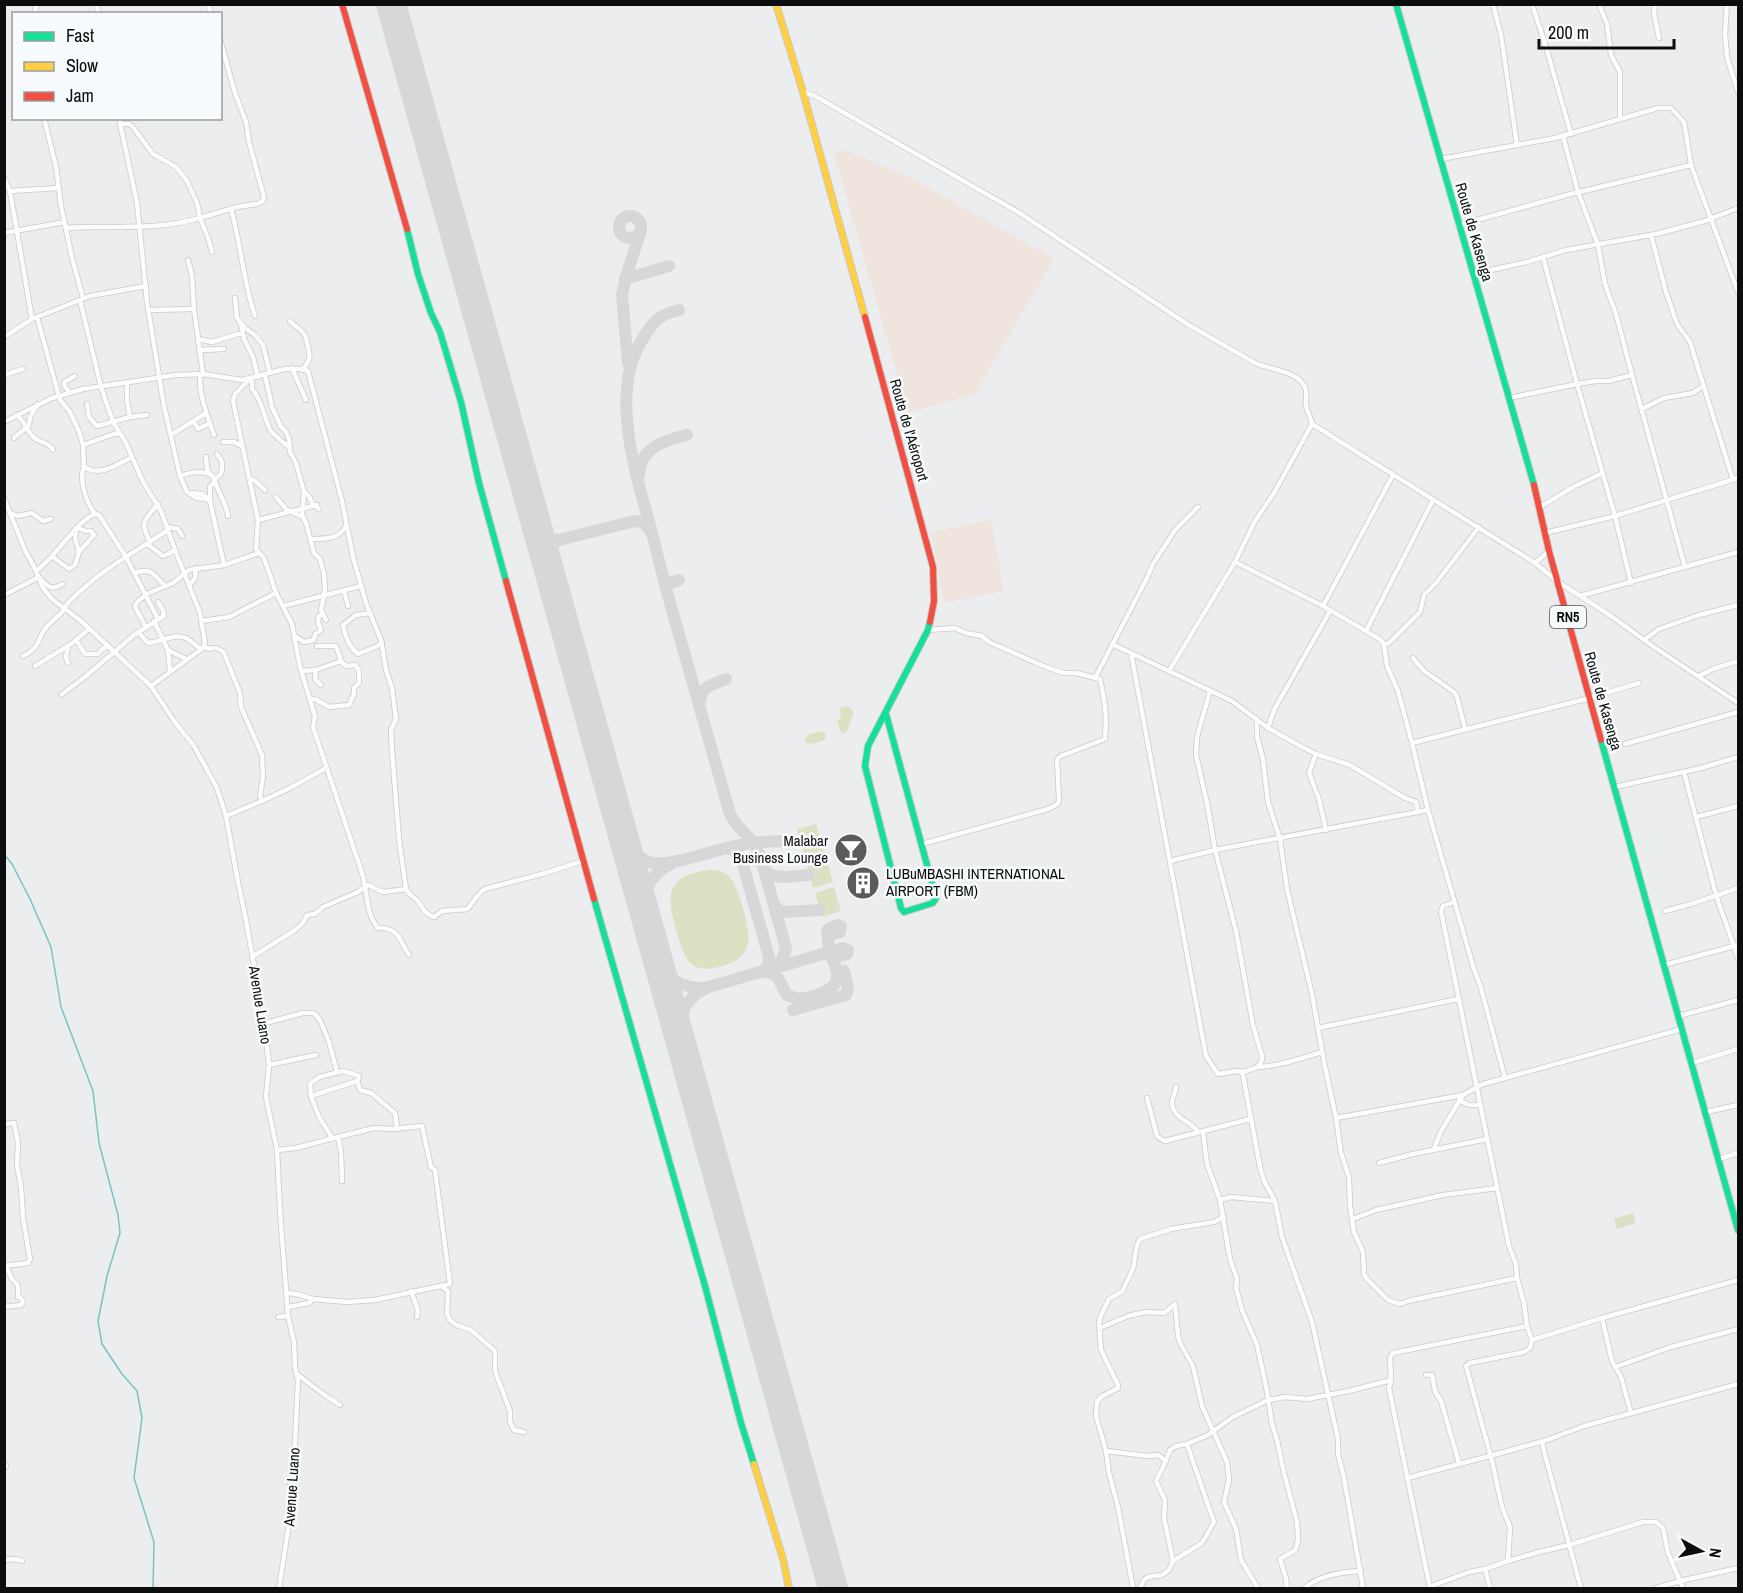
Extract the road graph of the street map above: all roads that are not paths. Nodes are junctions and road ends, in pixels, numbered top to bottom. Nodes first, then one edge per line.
1 (342, 4) edge
2 (776, 4) edge
3 (1395, 4) edge
4 (1493, 4) edge
5 (1532, 4) edge
6 (1599, 4) edge
7 (1655, 4) edge
8 (1727, 4) edge
9 (1659, 38) dead end
10 (222, 46) edge
11 (803, 92) junction
12 (1738, 93) edge
13 (1620, 119) junction
14 (44, 120) edge
15 (119, 121) edge
16 (1571, 134) junction
17 (1563, 136) junction
18 (1517, 145) junction
19 (1441, 159) junction
20 (1691, 165) junction
21 (4, 178) edge
22 (58, 188) junction
23 (9, 191) junction
24 (1578, 192) junction
25 (1738, 208) edge
26 (231, 209) junction
27 (200, 218) junction
28 (1711, 218) junction
29 (66, 225) junction
30 (1459, 225) junction
31 (139, 227) junction
32 (17, 231) junction
33 (4, 233) edge
34 (1651, 236) junction
35 (1598, 245) junction
36 (212, 252) dead end
37 (1544, 257) junction
38 (188, 260) dead end
39 (1473, 274) junction
40 (146, 286) junction
41 (1738, 292) edge
42 (235, 298) dead end
43 (82, 299) junction
44 (194, 309) junction
45 (148, 310) junction
46 (255, 316) dead end
47 (34, 318) junction
48 (290, 321) dead end
49 (241, 324) junction
50 (242, 334) junction
51 (4, 337) edge
52 (198, 339) junction
53 (224, 349) dead end
54 (200, 350) junction
55 (292, 368) junction
56 (23, 369) dead end
57 (302, 369) junction
58 (203, 374) junction
59 (267, 374) junction
60 (4, 375) edge
61 (1632, 375) junction
62 (75, 376) dead end
63 (258, 376) junction
64 (159, 377) junction
65 (251, 379) junction
66 (236, 380) junction
67 (127, 382) junction
68 (1577, 384) junction
69 (1703, 386) junction
70 (101, 387) junction
71 (238, 390) junction
72 (69, 392) junction
73 (59, 395) junction
74 (1508, 398) junction
75 (306, 400) dead end
76 (38, 404) junction
77 (87, 404) dead end
78 (1642, 409) junction
79 (206, 413) junction
80 (110, 414) junction
81 (16, 415) junction
82 (147, 415) dead end
83 (130, 417) junction
84 (4, 422) edge
85 (113, 422) junction
86 (194, 422) junction
87 (106, 423) junction
88 (210, 423) junction
89 (1312, 424) junction
90 (27, 427) junction
91 (120, 434) junction
92 (171, 435) junction
93 (214, 435) dead end
94 (14, 438) dead end
95 (223, 442) dead end
96 (83, 445) junction
97 (242, 446) junction
98 (290, 448) junction
99 (53, 450) dead end
100 (217, 454) dead end
101 (206, 457) dead end
102 (131, 458) junction
103 (84, 465) junction
104 (1603, 473) junction
105 (210, 474) junction
106 (1394, 475) junction
107 (180, 476) junction
108 (250, 479) junction
109 (1736, 479) edge
110 (215, 480) junction
111 (265, 490) dead end
112 (304, 492) junction
113 (276, 497) dead end
114 (4, 498) edge
115 (209, 500) junction
116 (1433, 500) junction
117 (1667, 501) junction
118 (158, 504) junction
119 (1198, 507) dead end
120 (1540, 507) junction
121 (302, 509) junction
122 (291, 512) junction
123 (10, 513) junction
124 (95, 514) junction
125 (228, 516) dead end
126 (1616, 516) junction
127 (302, 517) junction
128 (51, 519) dead end
129 (258, 520) junction
130 (346, 526) junction
131 (1479, 527) junction
132 (167, 528) junction
133 (77, 529) junction
134 (1545, 533) junction
135 (182, 536) dead end
136 (310, 539) junction
137 (149, 543) junction
138 (174, 550) junction
139 (1549, 551) junction
140 (79, 552) junction
141 (1738, 552) edge
142 (259, 553) junction
143 (52, 557) junction
144 (126, 557) junction
145 (1235, 562) junction
146 (1535, 563) junction
147 (224, 565) junction
148 (1685, 567) junction
149 (196, 568) junction
150 (134, 573) junction
151 (184, 573) junction
152 (38, 574) junction
153 (1557, 582) junction
154 (1631, 583) junction
155 (63, 584) dead end
156 (165, 586) junction
157 (189, 586) junction
158 (361, 586) junction
159 (156, 590) junction
160 (345, 591) junction
161 (276, 593) junction
162 (4, 595) edge
163 (324, 596) junction
164 (1580, 596) junction
165 (146, 597) junction
166 (1738, 605) edge
167 (283, 606) junction
168 (348, 606) dead end
169 (1323, 606) junction
170 (63, 609) junction
171 (1330, 611) junction
172 (370, 613) junction
173 (322, 614) junction
174 (155, 620) junction
175 (326, 620) dead end
176 (202, 621) junction
177 (145, 625) junction
178 (89, 629) junction
179 (928, 630) junction
180 (1366, 631) junction
181 (138, 632) junction
182 (295, 636) junction
183 (76, 640) junction
184 (163, 640) junction
185 (1644, 640) junction
186 (306, 643) junction
187 (382, 643) junction
188 (1112, 644) junction
189 (1384, 645) junction
190 (68, 646) junction
191 (108, 646) junction
192 (317, 646) dead end
193 (203, 648) junction
194 (168, 650) junction
195 (114, 652) junction
196 (296, 653) junction
197 (1131, 653) junction
198 (23, 656) dead end
199 (1413, 658) dead end
200 (187, 659) junction
201 (341, 661) junction
202 (1738, 661) edge
203 (68, 663) dead end
204 (35, 666) dead end
205 (170, 670) junction
206 (316, 670) junction
207 (301, 671) junction
208 (1170, 671) junction
209 (1699, 676) junction
210 (1095, 678) junction
211 (1639, 683) dead end
212 (321, 685) dead end
213 (151, 686) junction
214 (1210, 691) junction
215 (61, 695) dead end
216 (1590, 698) junction
217 (310, 699) junction
218 (1738, 703) edge
219 (1738, 712) edge
220 (886, 714) junction
221 (1257, 719) junction
222 (1268, 728) junction
223 (1465, 729) junction
224 (1412, 743) junction
225 (1625, 744) dead end
226 (1316, 754) junction
227 (1738, 757) edge
228 (326, 768) junction
229 (1684, 772) junction
230 (1615, 787) junction
231 (262, 801) junction
232 (1738, 806) edge
233 (1428, 810) junction
234 (1418, 812) junction
235 (226, 816) junction
236 (1696, 817) junction
237 (1326, 830) junction
238 (1280, 839) junction
239 (922, 844) junction
240 (1215, 850) junction
241 (583, 861) junction
242 (1170, 861) junction
243 (366, 886) junction
244 (1738, 888) edge
245 (406, 889) junction
246 (1716, 895) junction
247 (1454, 902) junction
248 (1665, 911) dead end
249 (1737, 946) edge
250 (409, 955) dead end
251 (252, 957) junction
252 (1738, 958) edge
253 (1664, 965) junction
254 (1458, 999) junction
255 (1738, 1000) edge
256 (1679, 1016) junction
257 (262, 1024) junction
258 (1318, 1028) junction
259 (1682, 1029) junction
260 (1738, 1049) edge
261 (1322, 1052) junction
262 (316, 1055) dead end
263 (1692, 1063) junction
264 (268, 1065) junction
265 (1258, 1067) junction
266 (337, 1072) junction
267 (1242, 1072) junction
268 (1505, 1078) junction
269 (358, 1080) junction
270 (1176, 1087) dead end
271 (1478, 1089) junction
272 (1463, 1095) junction
273 (311, 1096) junction
274 (1147, 1098) dead end
275 (1459, 1100) junction
276 (1480, 1105) junction
277 (1738, 1105) edge
278 (1706, 1112) junction
279 (1336, 1118) junction
280 (1250, 1119) junction
281 (4, 1124) edge
282 (397, 1128) junction
283 (1200, 1132) junction
284 (338, 1137) junction
285 (330, 1139) junction
286 (1487, 1139) junction
287 (1434, 1149) junction
288 (277, 1150) junction
289 (1738, 1153) edge
290 (1719, 1159) junction
291 (1379, 1163) dead end
292 (342, 1181) dead end
293 (1497, 1188) junction
294 (1220, 1200) junction
295 (1275, 1201) junction
296 (1736, 1210) edge
297 (1224, 1217) junction
298 (1353, 1218) junction
299 (1738, 1230) edge
300 (5, 1266) edge
301 (1517, 1278) junction
302 (1738, 1280) edge
303 (441, 1286) junction
304 (411, 1291) junction
305 (287, 1293) junction
306 (313, 1299) junction
307 (4, 1307) edge
308 (288, 1307) junction
309 (288, 1316) junction
310 (278, 1317) dead end
311 (417, 1317) dead end
312 (1602, 1318) junction
313 (1527, 1326) junction
314 (1100, 1328) junction
315 (1738, 1329) edge
316 (1532, 1340) junction
317 (1615, 1367) junction
318 (297, 1374) junction
319 (1426, 1375) dead end
320 (1391, 1380) junction
321 (1738, 1384) edge
322 (1328, 1395) junction
323 (1268, 1400) junction
324 (340, 1405) dead end
325 (1631, 1413) junction
326 (1213, 1431) junction
327 (524, 1432) dead end
328 (1542, 1441) junction
329 (1187, 1444) junction
330 (1106, 1451) junction
331 (1490, 1455) junction
332 (1166, 1461) junction
333 (4, 1462) edge
334 (1459, 1463) junction
335 (4, 1468) edge
336 (1407, 1478) junction
337 (1569, 1545) junction
338 (4, 1560) edge
339 (22, 1561) dead end
340 (1173, 1561) junction
341 (1508, 1562) junction
342 (1738, 1568) edge
343 (1485, 1569) junction
344 (1360, 1571) junction
345 (1680, 1581) junction
346 (279, 1588) edge
347 (789, 1588) edge
348 (1137, 1588) edge
349 (1258, 1588) edge
350 (1287, 1588) edge
351 (1305, 1588) edge
352 (1363, 1588) edge
353 (1430, 1588) edge
354 (1490, 1588) edge
355 (1581, 1588) edge
356 (1656, 1588) edge
357 (1683, 1588) edge

1 - 241 main road
2 - 11 main road, Route de l'Aéroport
3 - 19 main road, Route de Kasenga / RN5
4 - 18 street
5 - 16 street
6 - 13 street
7 - 9 street
8 - 12 street
10 - 26 street
11 - 89 street
11 - 179 main road, Route de l'Aéroport
13 - 16 street
13 - 20 street
14 - 22 street
15 - 27 street
15 - 31 street
16 - 17 street
17 - 18 street
17 - 24 street
18 - 19 street
19 - 30 main road, Route de Kasenga / RN5
20 - 24 street
20 - 28 street
21 - 23 street
22 - 23 street
22 - 29 street
23 - 32 street
24 - 30 street
24 - 35 street
25 - 28 street
26 - 27 street
26 - 46 street
27 - 31 street
27 - 36 street
28 - 34 street
28 - 41 street
29 - 31 street
29 - 32 street
29 - 43 street
30 - 39 main road, Route de Kasenga / RN5
31 - 40 street
32 - 33 street
32 - 47 street
34 - 35 street
34 - 69 street
35 - 37 street
35 - 61 street
37 - 39 street
37 - 68 street
38 - 44 street
39 - 74 main road, Route de Kasenga / RN5
40 - 43 street
40 - 45 street
42 - 49 street
43 - 47 street
43 - 70 street
44 - 45 street
44 - 52 street
45 - 64 street
47 - 51 street
47 - 73 street
48 - 57 street
49 - 50 street
49 - 59 street
50 - 52 street
50 - 63 street
52 - 54 street
53 - 54 street
54 - 58 street
55 - 57 street
55 - 59 street
55 - 75 street
56 - 60 street
57 - 130 street
58 - 64 street
58 - 66 street
58 - 79 street
59 - 63 street
59 - 98 street
61 - 68 street
61 - 78 street
62 - 72 street
63 - 65 street
64 - 67 street
64 - 92 street
65 - 66 street
65 - 71 street
65 - 98 street
66 - 71 street
67 - 70 street
67 - 83 street
68 - 74 street
68 - 104 street
69 - 78 street
69 - 109 street
70 - 72 street
70 - 80 street
71 - 97 street
72 - 73 street
73 - 76 street
73 - 96 street
74 - 120 main road, Route de Kasenga / RN5
76 - 81 street
76 - 90 street
77 - 87 street
78 - 117 street
79 - 86 street
79 - 88 street
80 - 85 street
80 - 87 street
81 - 84 street
81 - 90 street
82 - 83 street
83 - 85 street
85 - 87 street
85 - 91 street
86 - 88 street
86 - 92 street
88 - 93 street
89 - 106 street
89 - 145 street
90 - 94 street
90 - 99 street
91 - 96 street
91 - 102 street
92 - 107 street
95 - 97 street
96 - 103 street
97 - 108 street
98 - 112 street
100 - 110 street
101 - 105 street
102 - 103 street
102 - 118 street
103 - 124 street
104 - 120 street
104 - 126 street
105 - 107 street
105 - 110 street
106 - 116 street
106 - 169 street
107 - 115 street
108 - 111 street
108 - 129 street
109 - 117 street
110 - 115 street
110 - 125 street
112 - 121 street
112 - 121 street
113 - 122 street
114 - 123 street, Avenue Luano
115 - 147 street
116 - 131 street
116 - 180 street
117 - 126 street
117 - 148 street
118 - 132 street
118 - 137 street
119 - 188 street
120 - 134 main road, Route de Kasenga / RN5
121 - 122 street
121 - 127 street
122 - 127 street
122 - 129 street
123 - 128 street
123 - 152 street, Avenue Luano
124 - 133 street
124 - 144 street
126 - 134 street
126 - 154 street
127 - 136 street
129 - 142 street
130 - 136 street
130 - 158 street
131 - 146 street
131 - 189 street
132 - 135 street
132 - 137 street
132 - 138 street
133 - 140 street
133 - 140 street
133 - 143 street
134 - 139 main road, Route de Kasenga / RN5
136 - 163 street
137 - 138 street
137 - 144 street
138 - 151 street
139 - 146 street
139 - 153 main road, Route de Kasenga / RN5
140 - 143 street
141 - 148 street
142 - 147 street
142 - 161 street
143 - 152 street
144 - 150 street
144 - 170 street
145 - 169 street
145 - 208 street
146 - 153 street
147 - 149 street
148 - 154 street
149 - 151 street
149 - 157 street
150 - 156 street
150 - 165 street
151 - 156 street
151 - 157 street
152 - 155 street
152 - 162 street
152 - 170 street, Avenue Luano
153 - 164 street
153 - 216 main road, Route de Kasenga / RN5
154 - 164 street
156 - 159 street
157 - 176 street
158 - 160 street
158 - 172 street
159 - 165 street
159 - 174 street
160 - 163 street
160 - 168 street
161 - 167 street
161 - 176 street
163 - 167 street
163 - 173 street
164 - 185 street
165 - 174 street
165 - 177 street
166 - 185 street
167 - 182 street
169 - 171 street
170 - 178 street, Avenue Luano
170 - 198 street
171 - 180 street
171 - 222 street
172 - 187 street
172 - 187 street
173 - 175 street
173 - 186 street
174 - 177 street
174 - 184 street
176 - 193 street
177 - 181 street
178 - 183 street
178 - 191 street, Avenue Luano
179 - 210 street
179 - 220 main road, Route de l'Aéroport
180 - 189 street
181 - 184 street
181 - 195 street
182 - 186 street
182 - 196 street
183 - 190 street
183 - 191 street
184 - 193 street
184 - 194 street
185 - 209 street
186 - 196 street
187 - 245 street
188 - 197 street
188 - 210 street
189 - 224 street
190 - 203 street
190 - 204 street
191 - 195 street, Avenue Luano
192 - 201 street
193 - 200 street
193 - 231 street
194 - 200 street
194 - 205 street
195 - 213 street, Avenue Luano
195 - 215 street
196 - 207 street
197 - 208 street
197 - 242 street
199 - 223 street
200 - 205 street
201 - 206 street
201 - 217 street
202 - 209 street
205 - 213 street
206 - 207 street
206 - 212 street
207 - 217 street
208 - 214 street
209 - 218 street
210 - 239 street
211 - 216 street
213 - 235 street, Avenue Luano
214 - 221 street
214 - 240 street
216 - 223 street
216 - 230 main road, Route de Kasenga / RN5
217 - 228 street
219 - 225 street
220 - 239 main road
220 - 239 main road, Route de l'Aéroport
221 - 222 street
221 - 238 street
222 - 226 street
223 - 224 street
224 - 233 street
226 - 234 street
226 - 237 street
227 - 229 street
228 - 231 street
228 - 243 street
229 - 230 street
229 - 236 street
230 - 253 main road, Route de Kasenga / RN5
231 - 235 street
232 - 236 street
233 - 234 street
233 - 247 street
234 - 237 street
235 - 251 street, Avenue Luano
236 - 246 street
237 - 238 street
238 - 240 street
238 - 258 street
240 - 242 street
240 - 265 street
241 - 245 street
241 - 347 main road
242 - 267 street
243 - 245 street
243 - 250 street
243 - 251 street
244 - 246 street
246 - 248 street
246 - 249 street
247 - 254 street
247 - 268 street
249 - 252 street
249 - 253 street
251 - 257 street, Avenue Luano
253 - 256 main road, Route de Kasenga / RN5
254 - 258 street
254 - 271 street
255 - 256 street
256 - 259 main road, Route de Kasenga / RN5
257 - 264 street, Avenue Luano
257 - 266 street
258 - 261 street
259 - 263 main road, Route de Kasenga / RN5
259 - 268 street
260 - 263 street
261 - 265 street
261 - 279 street
262 - 264 street
263 - 278 main road, Route de Kasenga / RN5
264 - 288 street, Avenue Luano
265 - 267 street
266 - 269 street
266 - 273 street
267 - 280 street
268 - 271 street
269 - 273 street
269 - 282 street
270 - 283 street
271 - 272 street
271 - 276 street
272 - 275 street
272 - 279 street
273 - 285 street
274 - 283 street
275 - 276 street
275 - 287 street
276 - 286 street
277 - 278 street
278 - 290 main road, Route de Kasenga / RN5
279 - 298 street
280 - 283 street
280 - 295 street
281 - 300 street
282 - 284 street
282 - 303 street
283 - 294 street
284 - 285 street
284 - 292 street
285 - 288 street
286 - 287 street
286 - 293 street
287 - 291 street
288 - 305 street, Avenue Luano
289 - 290 street
290 - 296 main road, Route de Kasenga / RN5
293 - 298 street
293 - 301 street
294 - 295 street
294 - 297 street
295 - 322 street
296 - 299 main road, Route de Kasenga / RN5
297 - 314 street
297 - 323 street
298 - 301 street
300 - 307 street
301 - 313 street
302 - 312 street
303 - 304 street
303 - 327 street
304 - 306 street
304 - 311 street
305 - 306 street
305 - 308 street, Avenue Luano
306 - 308 street
308 - 309 street, Avenue Luano
309 - 310 street
309 - 318 street, Avenue Luano
312 - 316 street
312 - 317 street
313 - 316 street
313 - 320 street
314 - 326 street
314 - 330 street
315 - 317 street
316 - 331 street
317 - 325 street
318 - 324 street
318 - 346 street, Avenue Luano
319 - 334 street
320 - 322 street
320 - 336 street
321 - 325 street
322 - 323 street
322 - 344 street
323 - 326 street
323 - 350 street
325 - 328 street
326 - 329 street
326 - 349 street
328 - 331 street
328 - 337 street
329 - 332 street
329 - 340 street
330 - 332 street
330 - 348 street
331 - 334 street
331 - 341 street
332 - 340 street
333 - 335 street
334 - 336 street
336 - 353 street
337 - 341 street
337 - 345 street
337 - 355 street
338 - 339 street
340 - 348 street
341 - 343 street
342 - 345 street
343 - 353 street
343 - 354 street
344 - 351 street
344 - 352 street
345 - 356 street
345 - 357 street

